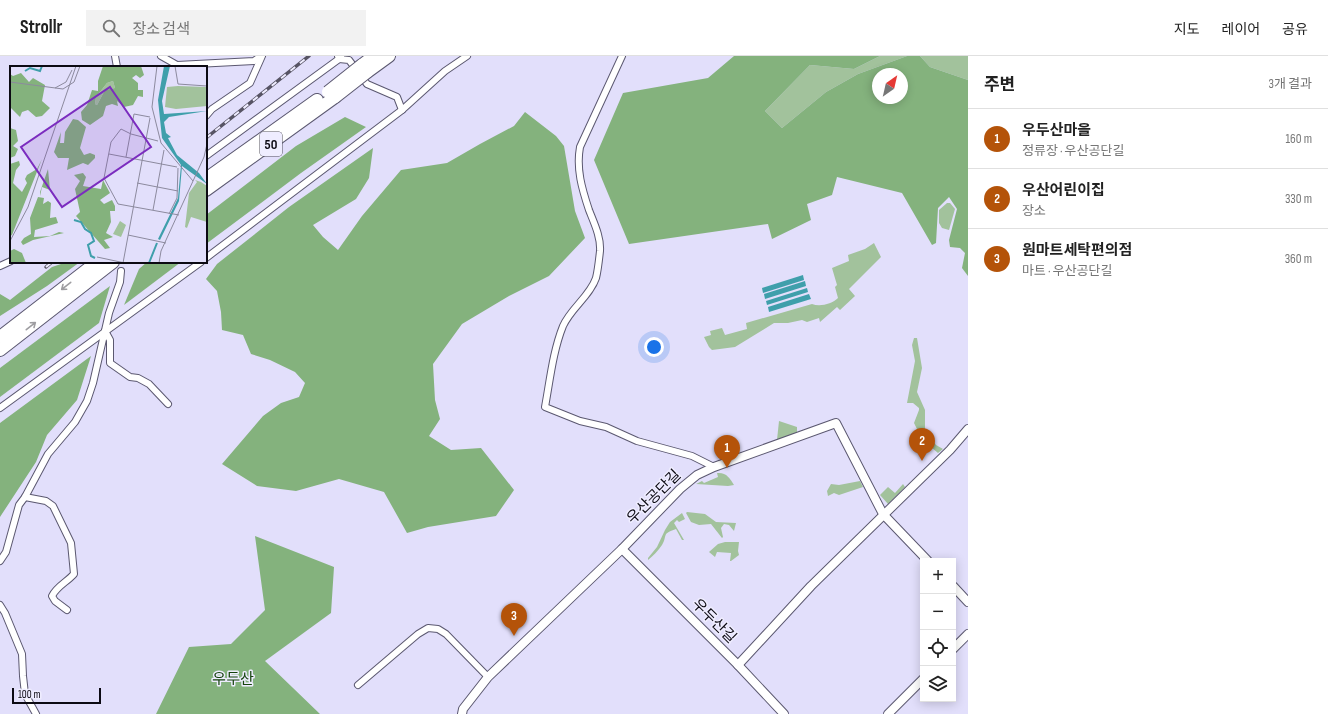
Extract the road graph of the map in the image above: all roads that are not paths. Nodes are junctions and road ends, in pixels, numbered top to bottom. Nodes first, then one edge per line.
1 (115, 56) edge
2 (161, 56) edge
3 (262, 56) edge
4 (374, 56) edge
5 (389, 56) edge
6 (467, 56) edge
7 (622, 56) edge
8 (340, 57) edge
9 (117, 66) edge
10 (364, 69) junction
11 (332, 95) junction
12 (402, 110) junction
13 (207, 115) edge
14 (207, 155) edge
15 (207, 178) edge
16 (207, 189) edge
17 (207, 257) edge
18 (10, 261) edge
19 (96, 263) edge
20 (200, 263) edge
21 (0, 266) edge
22 (117, 266) edge
23 (105, 331) junction
24 (0, 337) edge
25 (0, 350) edge
26 (168, 404) dead end
27 (0, 408) edge
28 (968, 430) edge
29 (714, 467) junction
30 (25, 497) junction
31 (883, 514) junction
32 (622, 549) junction
33 (925, 558) edge
34 (0, 560) edge
35 (956, 589) edge
36 (968, 602) edge
37 (0, 605) edge
38 (66, 610) dead end
39 (968, 634) edge
40 (956, 646) edge
41 (738, 665) junction
42 (488, 677) junction
43 (920, 682) edge
44 (358, 686) dead end
45 (36, 714) edge
46 (462, 714) edge
47 (784, 714) edge
48 (888, 714) edge

1 - 9 street
2 - 3 street
3 - 13 street
4 - 10 highway, 50
5 - 10 highway, 50
6 - 12 street
7 - 29 street
8 - 12 street
8 - 14 street
10 - 11 highway, 50, bridge
11 - 15 highway, 50
11 - 16 highway, 50
12 - 17 street
18 - 21 street
19 -> 24 highway
20 - 23 street
22 - 23 street
25 -> 22 highway
23 - 26 street
23 - 27 street
23 - 30 street
28 - 31 street
29 - 31 street, 우산공단길
29 - 32 street, 우산공단길
30 - 34 street
30 - 38 street
31 - 33 street, 우산공단길
31 - 41 street
32 - 41 street, 우두산길
32 - 42 street, 우산공단길
35 - 36 street
37 - 45 street
39 - 40 street
41 - 47 street, 우두산길
42 - 44 street
42 - 46 street, 우산공단길
43 - 48 street

